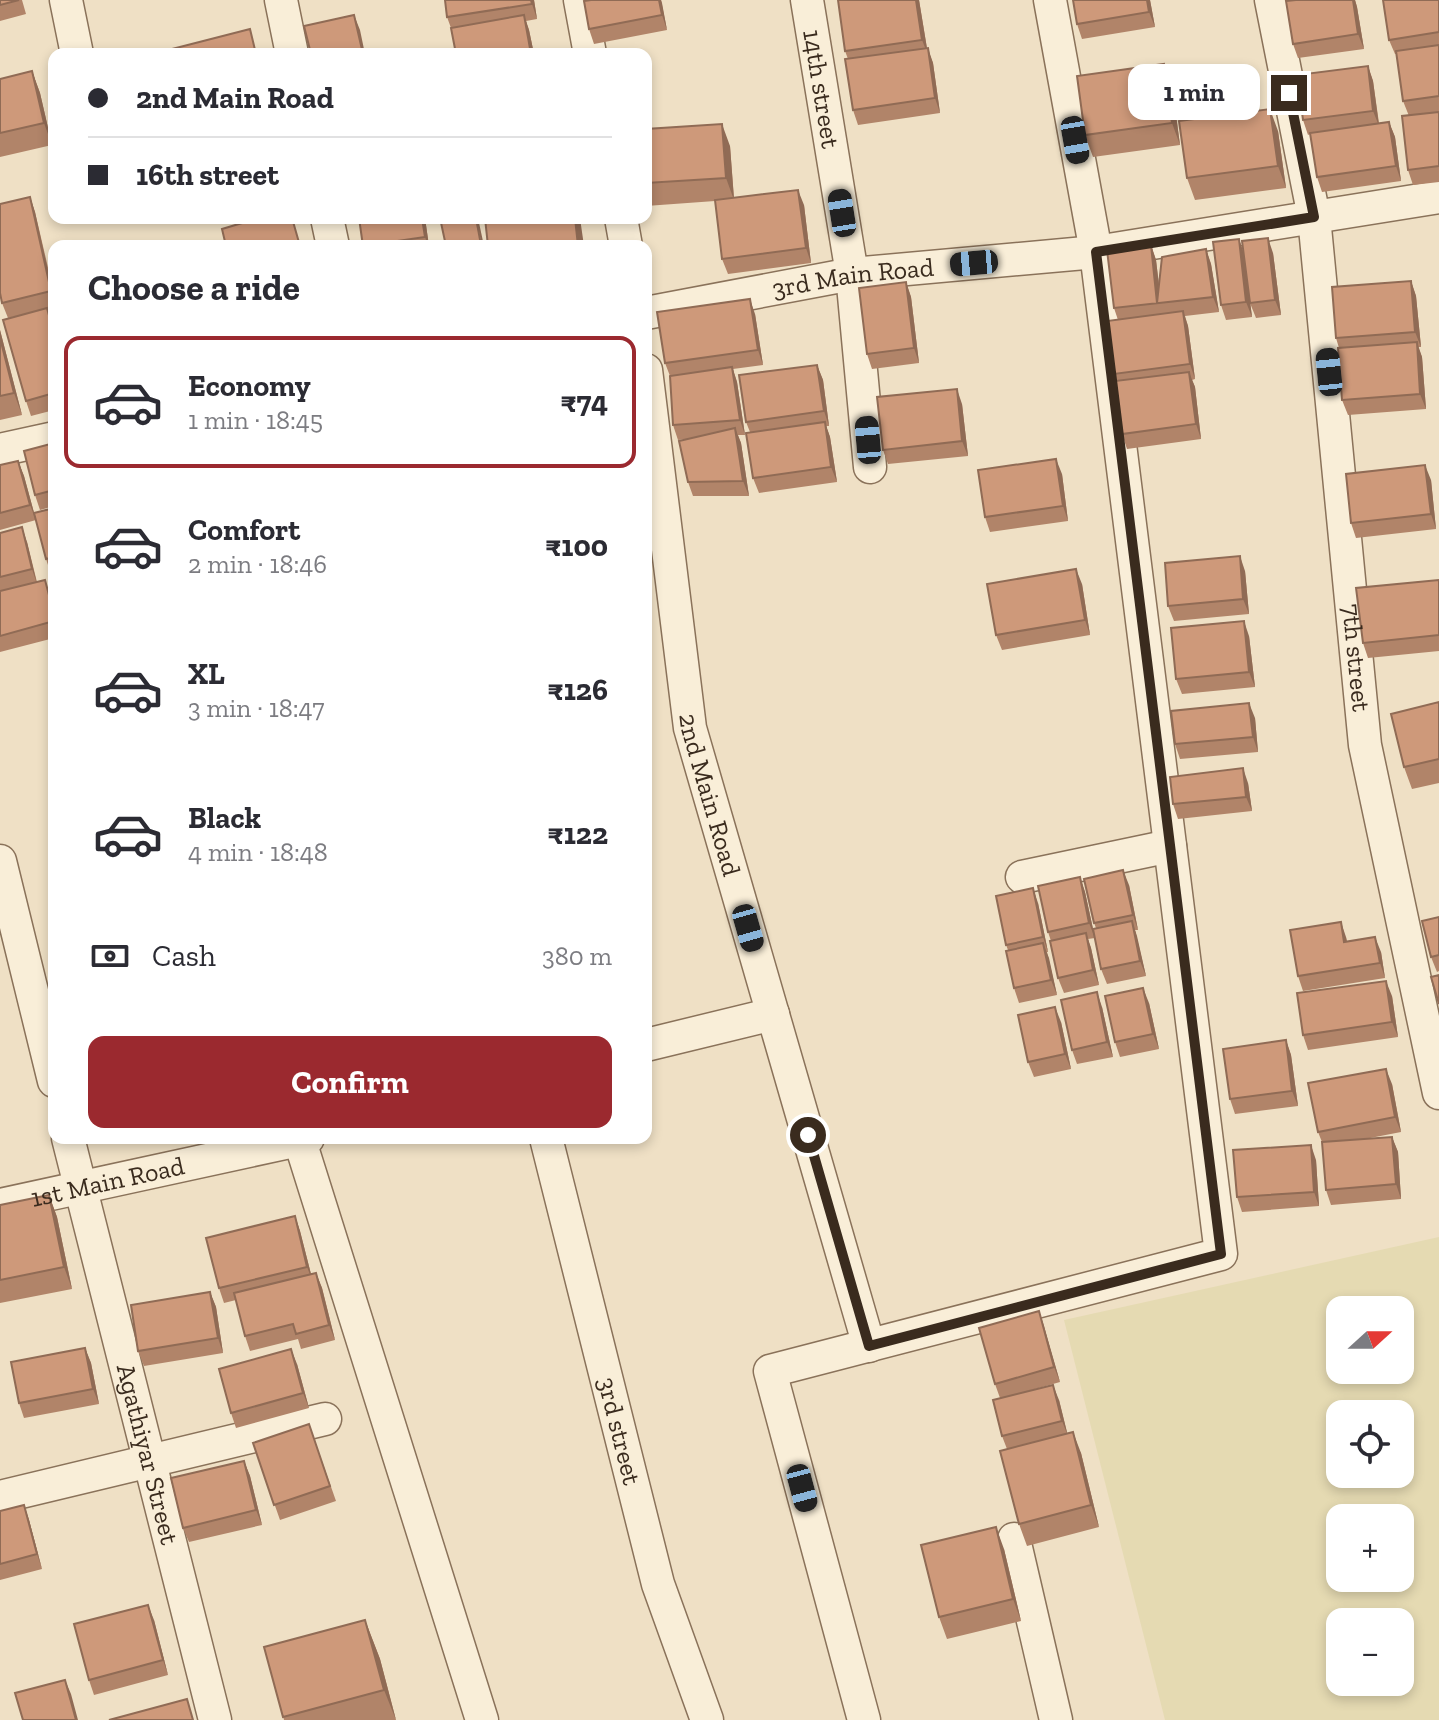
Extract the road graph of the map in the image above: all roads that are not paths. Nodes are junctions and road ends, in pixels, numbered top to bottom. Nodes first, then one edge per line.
1 (66, 0) edge
2 (281, 0) edge
3 (580, 0) edge
4 (807, 0) edge
5 (1050, 0) edge
6 (1271, 0) edge
7 (76, 48) edge
8 (291, 48) edge
9 (589, 48) edge
10 (1439, 197) edge
11 (1314, 217) junction
12 (1096, 252) junction
13 (852, 274) junction
14 (652, 312) edge
15 (652, 419) edge
16 (48, 439) edge
17 (0, 450) edge
18 (870, 467) dead end
19 (1170, 846) junction
20 (0, 861) edge
21 (1022, 877) dead end
22 (773, 1014) junction
23 (652, 1044) edge
24 (48, 1057) edge
25 (1439, 1093) edge
26 (70, 1144) edge
27 (280, 1144) edge
28 (304, 1144) edge
29 (548, 1144) edge
30 (81, 1189) junction
31 (0, 1205) edge
32 (869, 1346) junction
33 (325, 1419) dead end
34 (148, 1461) junction
35 (0, 1497) edge
36 (1014, 1539) edge
37 (215, 1720) edge
38 (482, 1720) edge
39 (707, 1720) edge
40 (864, 1720) edge
41 (1056, 1720) edge

1 - 7 street
2 - 8 street
3 - 9 street
4 - 13 street, 14th street
5 - 12 street
6 - 11 street, 7th street
10 - 11 street, 3rd Main Road
11 - 12 street, 3rd Main Road
11 - 25 street, 7th street
12 - 13 street, 3rd Main Road
12 - 19 street
13 - 14 street, 3rd Main Road
13 - 18 street, 14th street
15 - 22 street, 2nd Main Road
16 - 17 street
19 - 21 street
19 - 32 street
20 - 24 street
22 - 23 street
22 - 32 street, 2nd Main Road
26 - 30 street, Agathiyar Street
27 - 30 street, 1st Main Road
28 - 38 street
29 - 39 street, 3rd street
30 - 31 street, 1st Main Road
30 - 34 street, Agathiyar Street
32 - 40 street
33 - 34 street
34 - 35 street
34 - 37 street, Agathiyar Street
36 - 41 street

